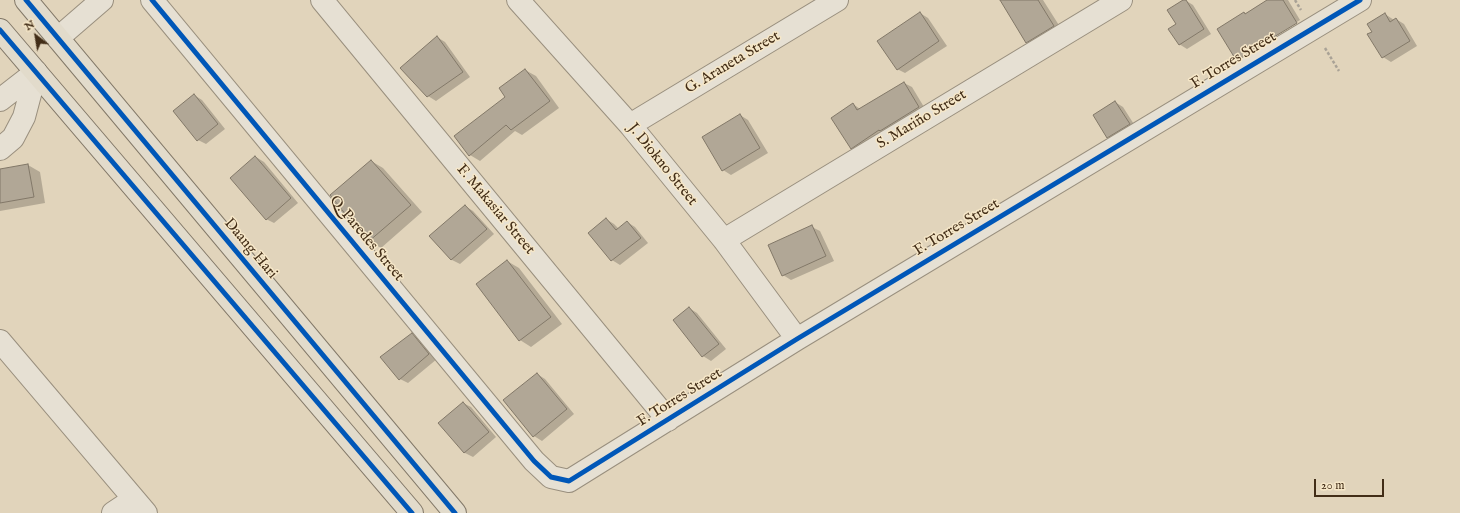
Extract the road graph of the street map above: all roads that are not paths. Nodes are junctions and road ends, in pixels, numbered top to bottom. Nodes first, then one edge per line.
1 (26, 0) edge
2 (102, 0) edge
3 (152, 0) edge
4 (322, 0) edge
5 (837, 0) edge
6 (1121, 0) edge
7 (1360, 0) edge
8 (524, 2) edge
9 (0, 30) edge
10 (58, 38) junction
11 (36, 72) junction
12 (0, 100) edge
13 (630, 125) junction
14 (0, 149) edge
15 (724, 240) junction
16 (797, 339) junction
17 (1, 343) edge
18 (668, 420) junction
19 (569, 481) joint
20 (140, 506) edge
21 (113, 513) edge
22 (412, 513) edge
23 (455, 513) edge

1 - 10 main road, Daang Hari
2 - 10 street
3 - 19 street, Q. Paredes Street
4 - 18 street, F. Makasiar Street
5 - 13 street, G. Araneta Street
6 - 15 street, S. Mariño Street
7 - 16 street, F. Torres Street
8 - 13 street, J. Diokno Street
9 - 11 main road
10 - 23 main road, Daang Hari
11 - 12 street
11 - 14 street
11 - 22 main road
13 - 15 street, J. Diokno Street
15 - 16 street, J. Diokno Street
16 - 18 street, F. Torres Street
17 - 20 street
18 - 19 street, F. Torres Street
20 - 21 street

